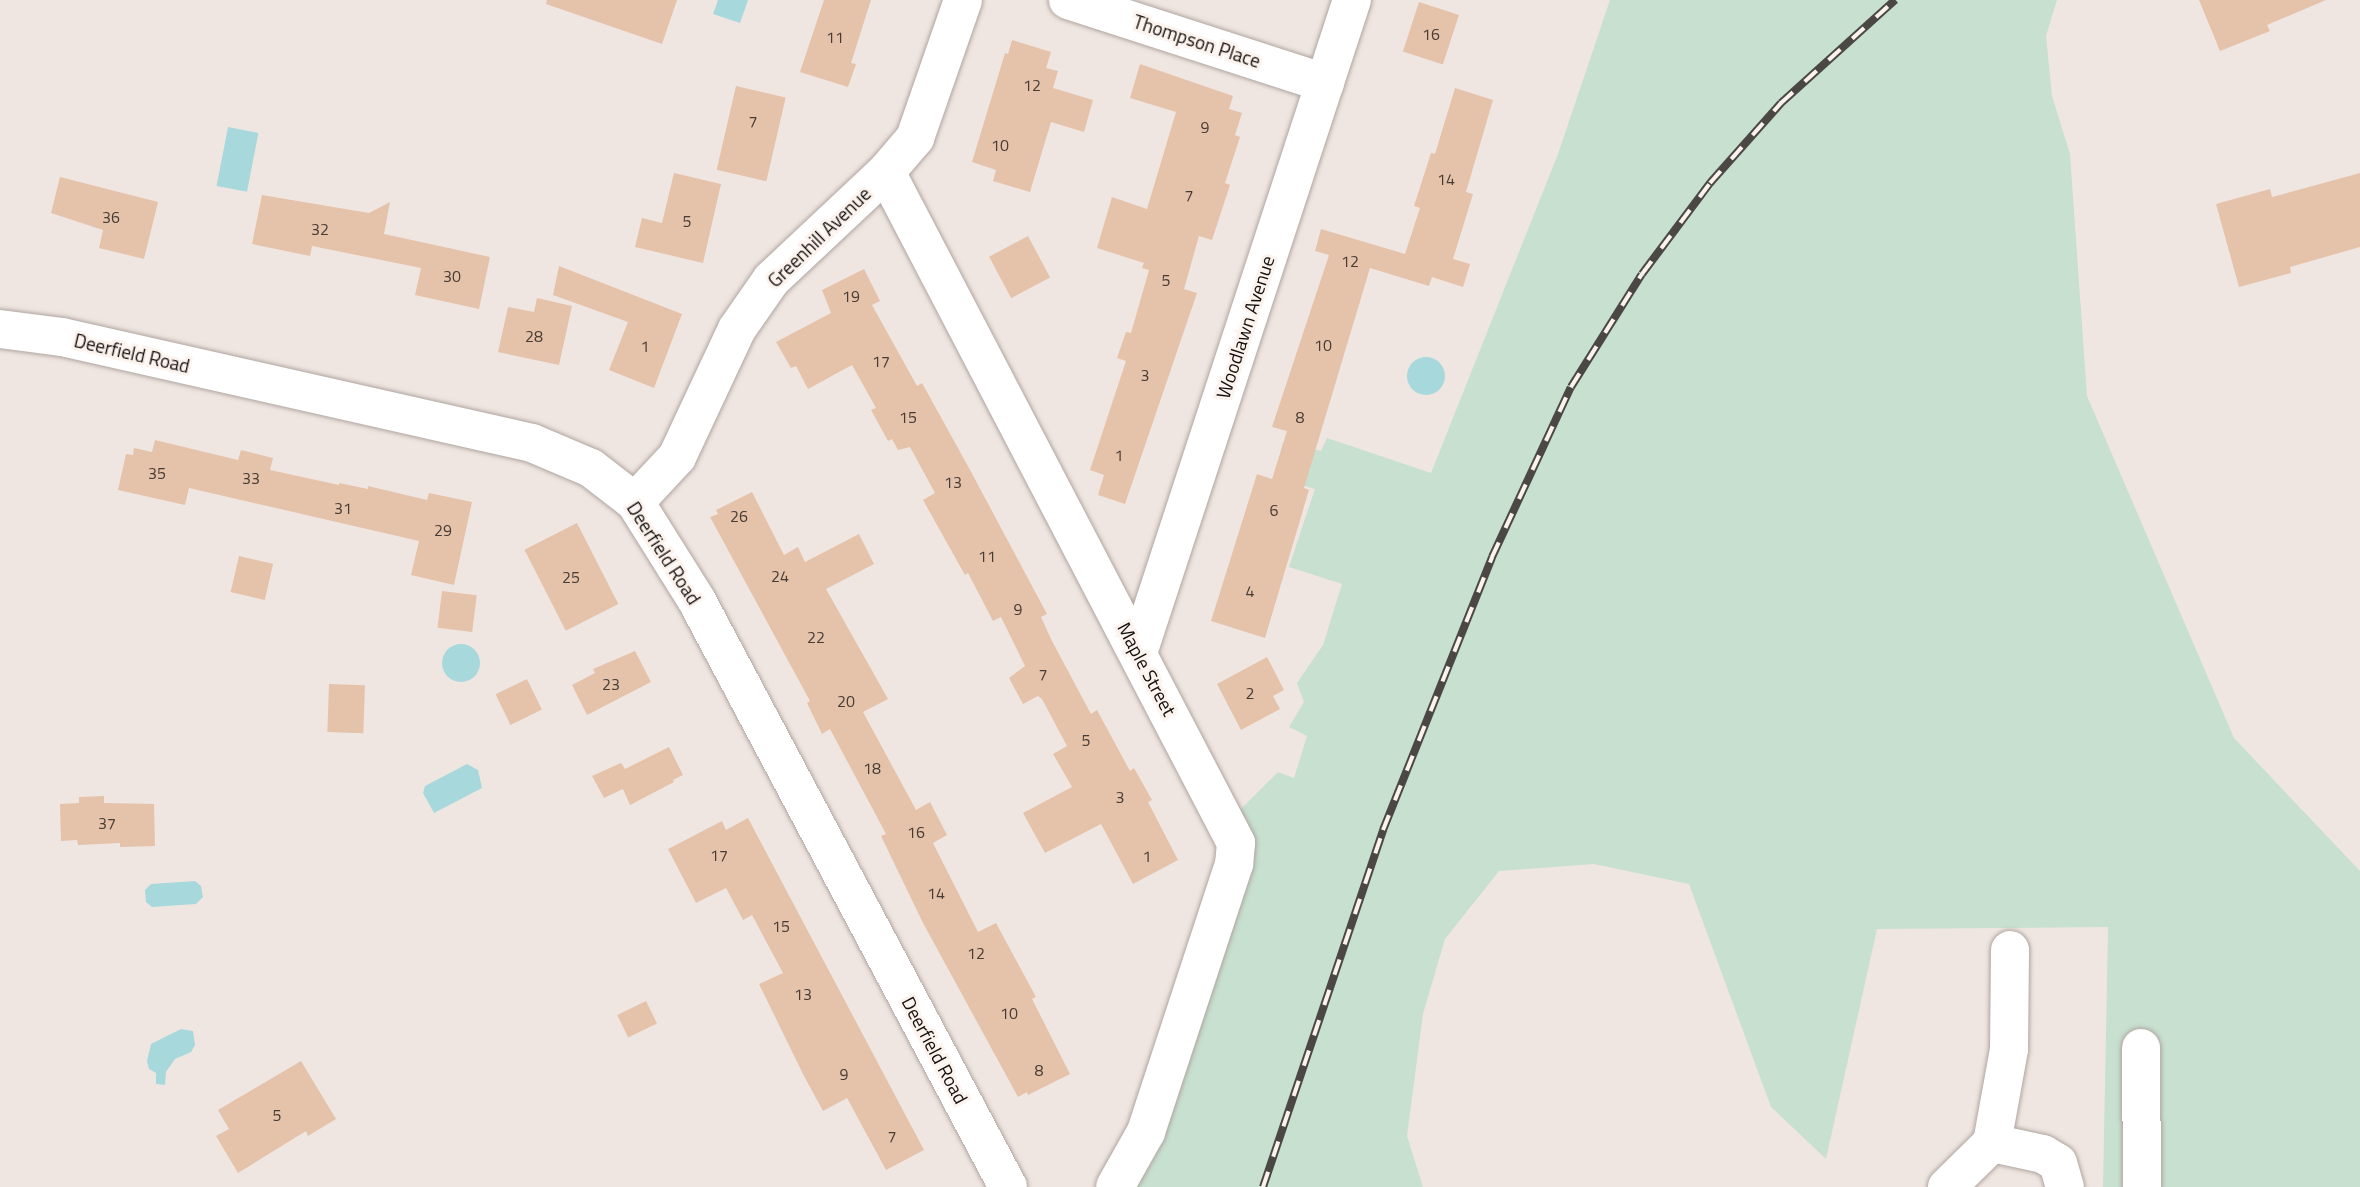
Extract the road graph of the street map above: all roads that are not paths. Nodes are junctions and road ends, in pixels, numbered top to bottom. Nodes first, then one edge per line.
1 (963, 0) edge
2 (1068, 0) edge
3 (1352, 0) edge
4 (1325, 83) junction
5 (886, 172) junction
6 (0, 329) edge
7 (635, 502) junction
8 (1138, 653) junction
9 (2010, 950) dead end
10 (2141, 1048) dead end
11 (1992, 1143) junction
12 (1008, 1187) edge
13 (1115, 1187) edge
14 (1947, 1187) edge
15 (2065, 1187) edge
16 (2142, 1187) edge

1 - 5 street, Greenhill Avenue
2 - 4 street, Thompson Place
3 - 4 street, Woodlawn Avenue
4 - 8 street, Woodlawn Avenue
5 - 7 street, Greenhill Avenue
5 - 8 street, Maple Street
6 - 7 street, Deerfield Road
7 - 12 street, Deerfield Road
8 - 13 street, Maple Street
9 - 11 street
10 - 16 street
11 - 14 street
11 - 15 street

